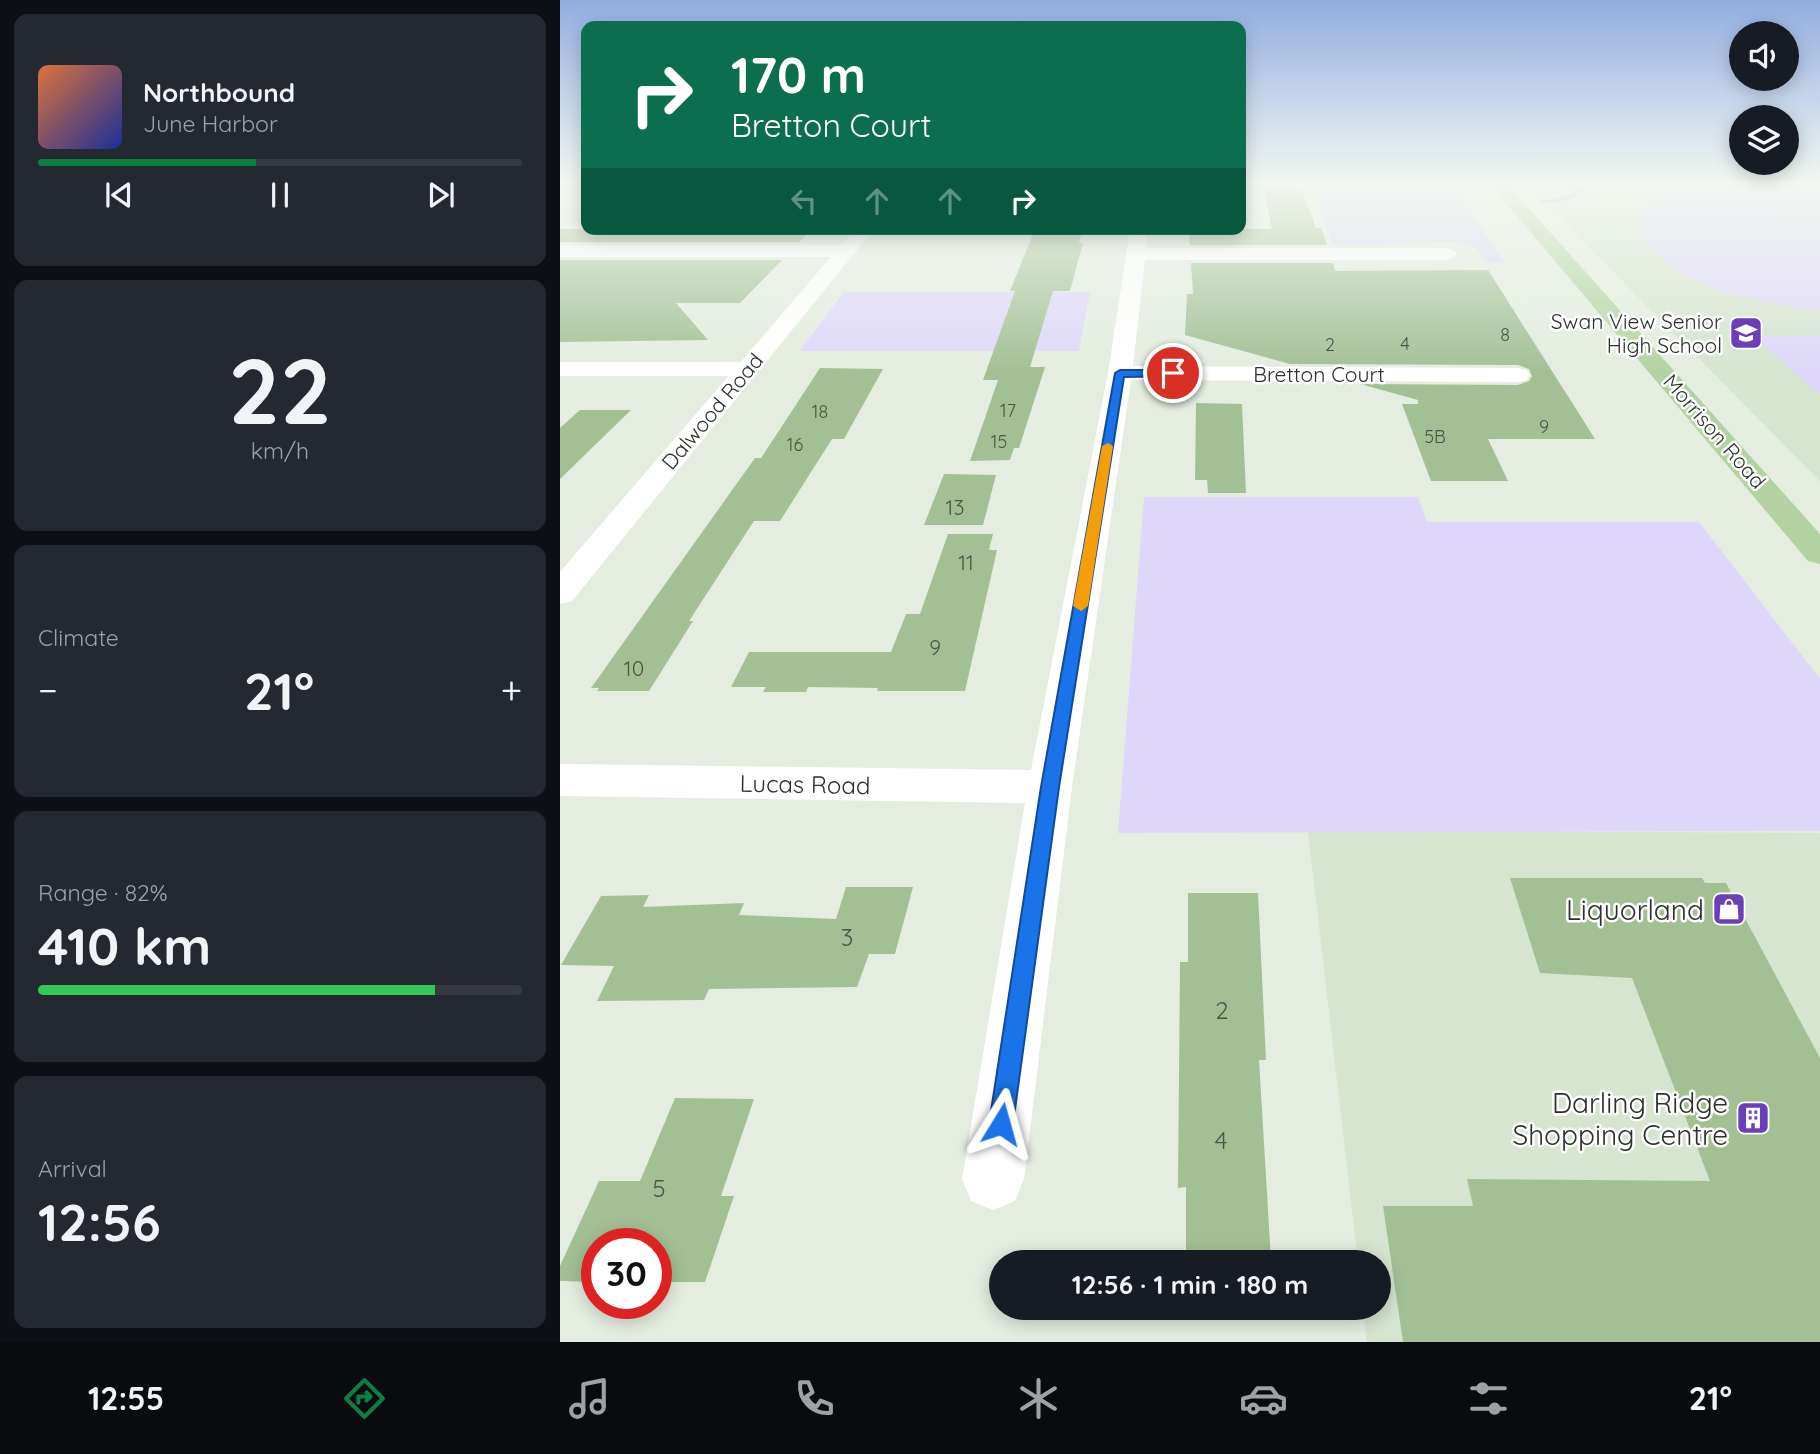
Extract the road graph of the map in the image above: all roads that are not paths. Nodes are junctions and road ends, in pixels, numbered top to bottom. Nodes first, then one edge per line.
1 (850, 247) edge
2 (1136, 247) edge
3 (1257, 247) edge
4 (1553, 247) edge
5 (560, 251) edge
6 (846, 251) junction
7 (1448, 254) dead end
8 (560, 369) edge
9 (747, 369) junction
10 (1120, 373) junction
11 (1518, 374) dead end
12 (1820, 554) edge
13 (564, 584) edge
14 (560, 780) edge
15 (1050, 787) junction
16 (993, 1179) dead end

1 - 6 street, Dalwood Road
2 - 10 street
3 - 7 street
4 - 12 main road, Morrison Road
5 - 6 street
6 - 9 street, Dalwood Road
8 - 9 street
9 - 13 street, Dalwood Road
10 - 11 street, Bretton Court
10 - 15 street
14 - 15 street, Lucas Road
15 - 16 street

